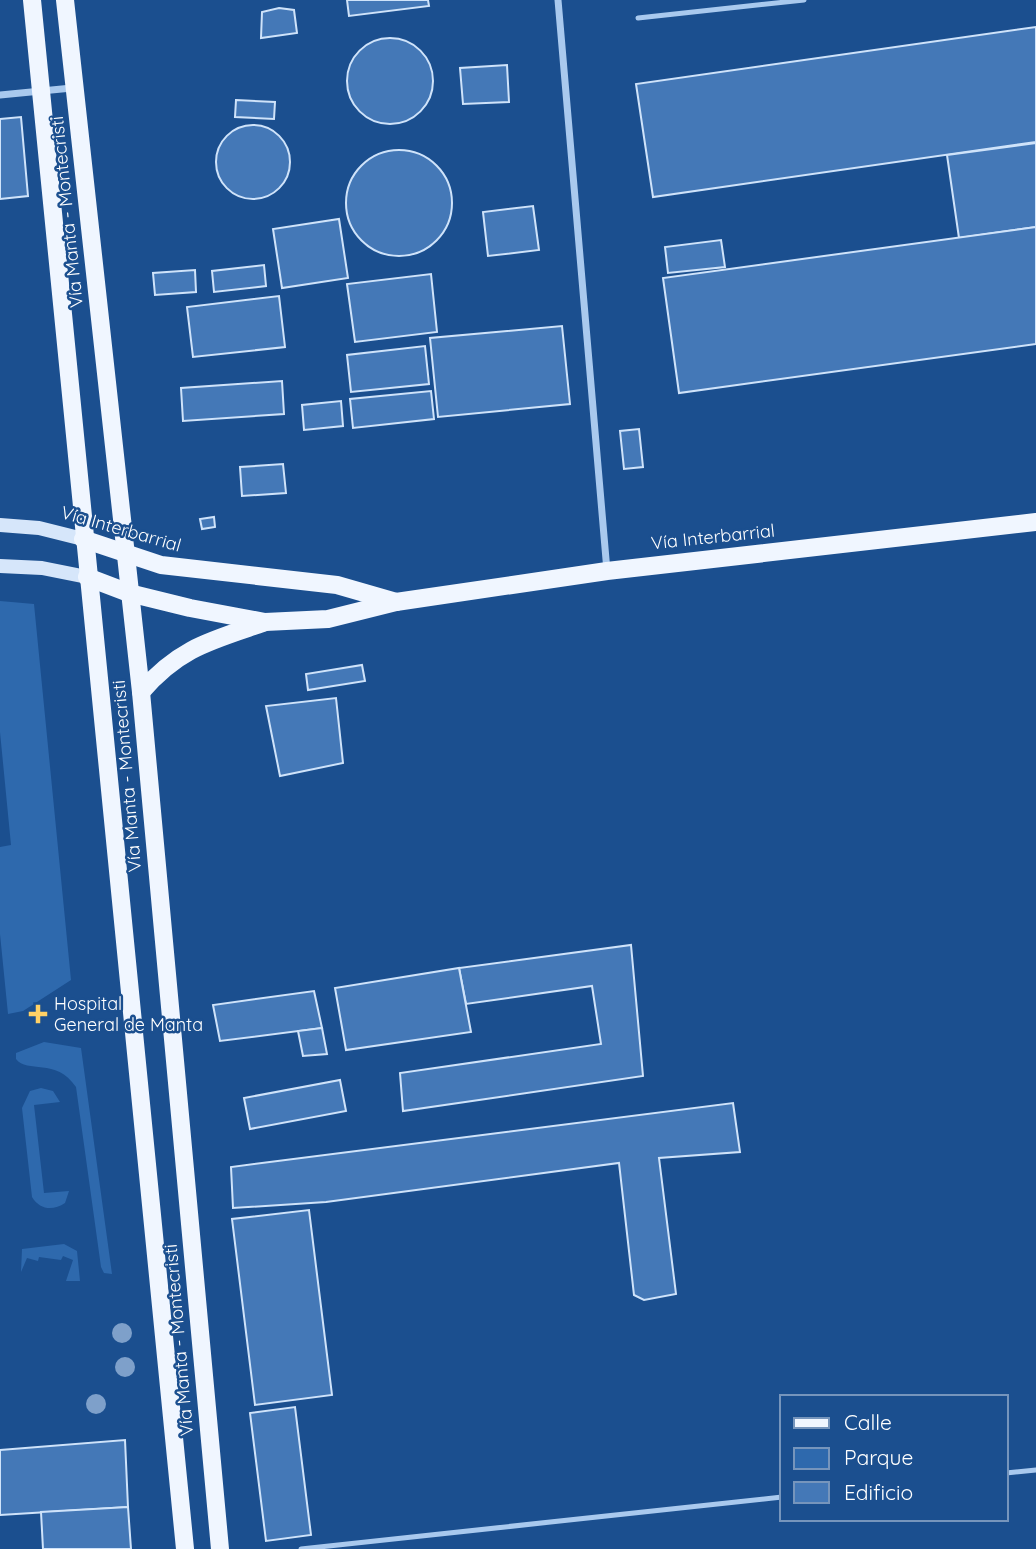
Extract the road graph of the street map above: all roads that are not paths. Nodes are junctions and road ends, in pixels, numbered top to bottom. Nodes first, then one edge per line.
1 (32, 0) edge
2 (65, 0) edge
3 (558, 0) edge
4 (804, 0) edge
5 (638, 18) dead end
6 (74, 88) junction
7 (42, 91) junction
8 (0, 95) edge
9 (1036, 522) edge
10 (0, 525) edge
11 (83, 539) junction
12 (126, 553) junction
13 (0, 566) edge
14 (607, 571) junction
15 (87, 577) junction
16 (130, 593) junction
17 (396, 602) junction
18 (265, 622) junction
19 (141, 692) junction
20 (1036, 1470) edge
21 (1008, 1473) edge
22 (780, 1497) edge
23 (185, 1549) edge
24 (220, 1549) edge
25 (301, 1549) edge

1 - 7 main road, Vía Manta - Montecristi
2 - 6 main road, Vía Manta - Montecristi
3 - 14 street
4 - 5 lane
6 - 7 street
6 - 12 main road, Vía Manta - Montecristi
7 - 8 street
7 - 11 main road, Vía Manta - Montecristi
9 - 14 main road, Vía Interbarrial
10 - 11 main road, Vía Interbarrial
11 - 12 main road, Vía Interbarrial
11 - 15 main road, Vía Manta - Montecristi
12 - 16 main road, Vía Manta - Montecristi
12 - 17 main road, Vía Interbarrial
13 - 15 main road, Vía Interbarrial
14 - 17 main road, Vía Interbarrial
15 - 16 main road, Vía Interbarrial
15 - 23 main road, Vía Manta - Montecristi
16 - 18 main road, Vía Interbarrial
16 - 19 main road, Vía Manta - Montecristi
17 - 18 main road, Vía Interbarrial
18 - 19 main road
19 - 24 main road, Vía Manta - Montecristi
20 - 21 lane
22 - 25 lane

